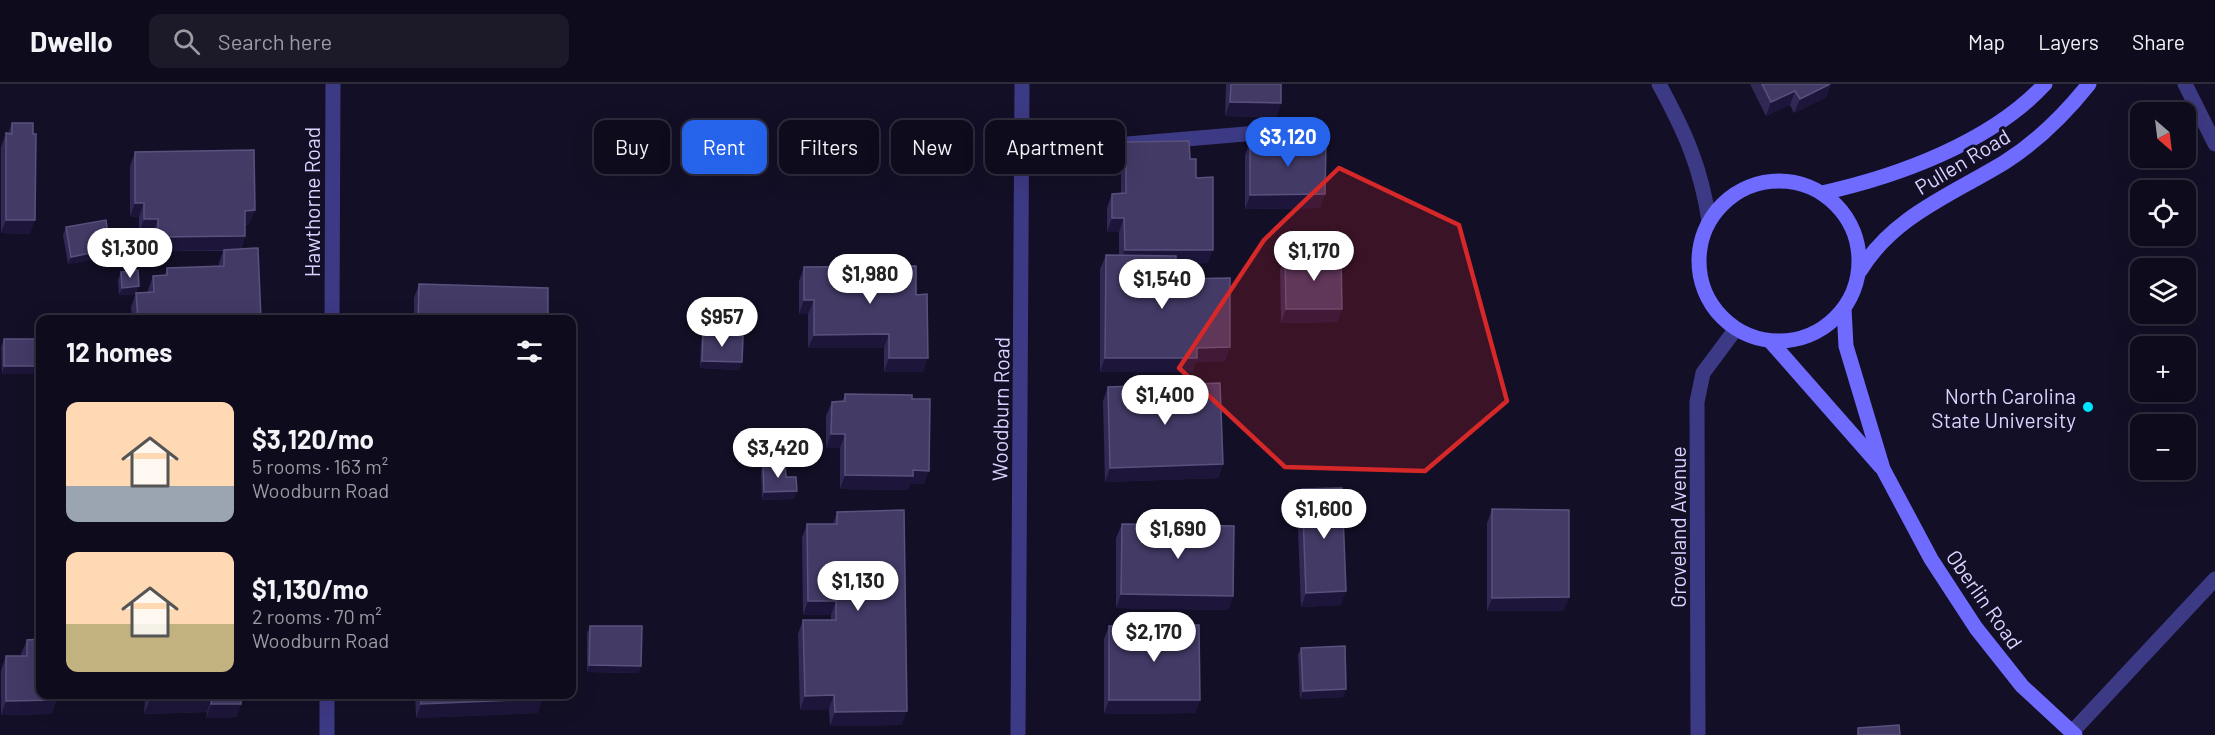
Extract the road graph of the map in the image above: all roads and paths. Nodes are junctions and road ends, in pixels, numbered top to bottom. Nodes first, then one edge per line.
1 (333, 84) edge
2 (1022, 84) edge
3 (1659, 84) edge
4 (2045, 84) edge
5 (2089, 84) edge
6 (2185, 84) edge
7 (1021, 120) edge
8 (1304, 129) dead end
9 (1125, 144) edge
10 (2215, 144) edge
11 (1021, 174) edge
12 (1822, 193) junction
13 (1709, 221) junction
14 (1859, 274) junction
15 (1844, 309) junction
16 (332, 315) edge
17 (1735, 330) junction
18 (1772, 342) junction
19 (1883, 469) junction
20 (2215, 579) edge
21 (327, 699) edge
22 (2074, 734) edge
23 (327, 735) edge
24 (1018, 735) edge
25 (1698, 735) edge

1 - 16 street, Hawthorne Road
2 - 7 street, Woodburn Road
3 - 13 street
4 - 12 main road, Pullen Road
5 - 14 main road, Pullen Road
6 - 10 street
8 - 9 street
11 - 24 street, Woodburn Road
12 - 13 main road
12 - 14 main road
13 - 17 main road
14 - 15 main road
15 - 18 main road
15 - 19 main road, Oberlin Road
17 - 18 main road
17 - 25 street, Groveland Avenue
18 - 19 main road, Oberlin Road
19 - 22 main road, Oberlin Road
20 - 22 street
21 - 23 street

